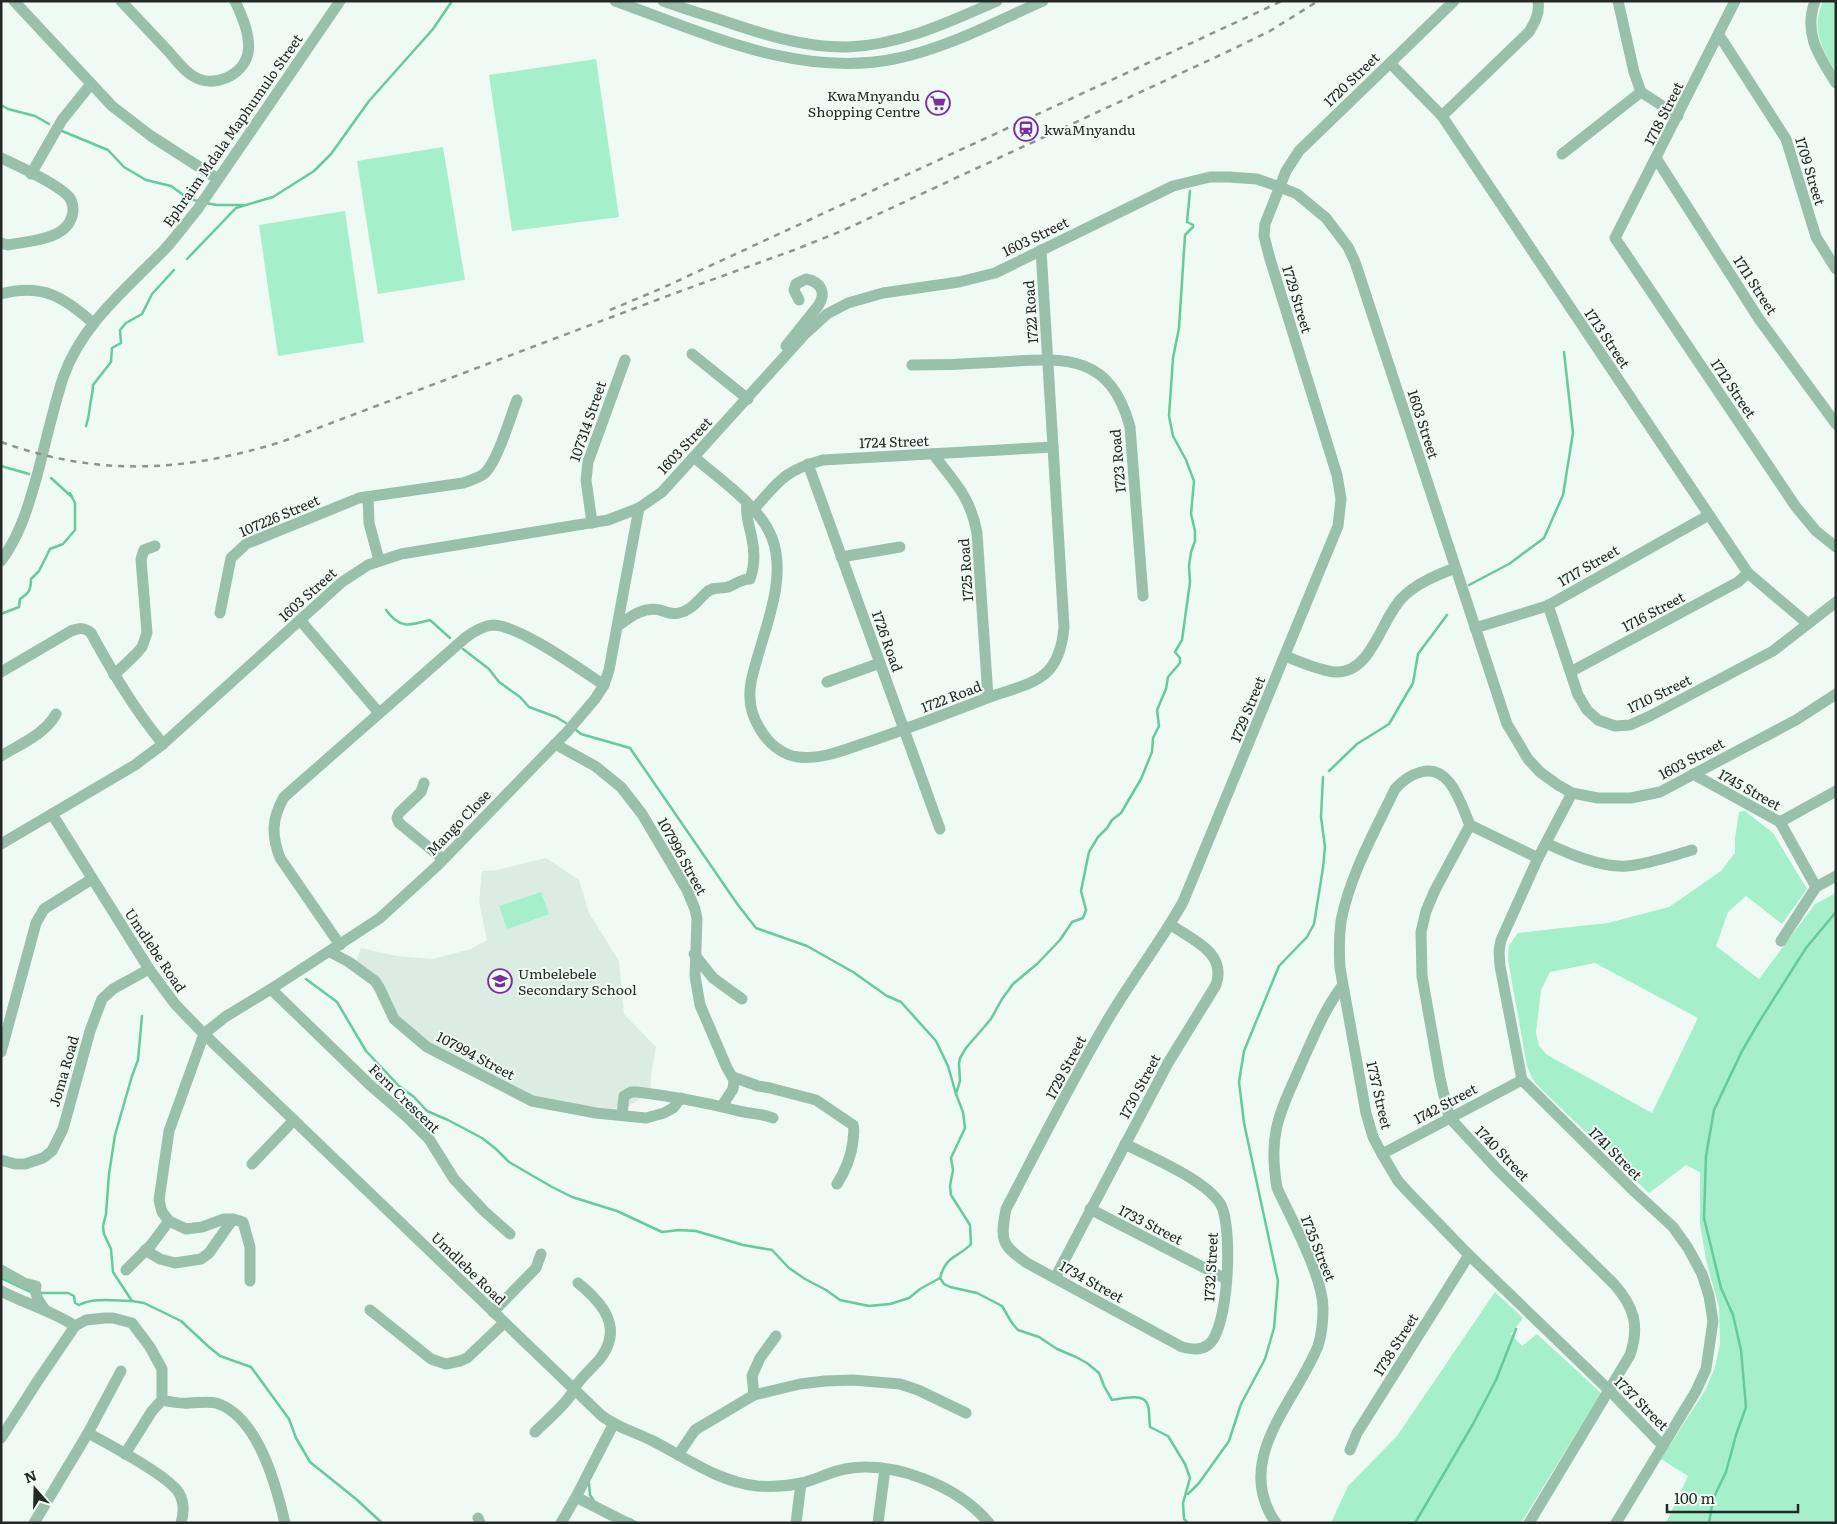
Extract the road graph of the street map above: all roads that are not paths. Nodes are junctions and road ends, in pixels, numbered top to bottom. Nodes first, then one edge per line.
1 (14, 1) edge
2 (121, 1) edge
3 (235, 1) edge
4 (340, 1) edge
5 (615, 1) edge
6 (997, 1) edge
7 (1043, 1) edge
8 (1454, 1) edge
9 (1538, 1) edge
10 (1618, 1) edge
11 (1736, 1) edge
12 (1815, 1) edge
13 (667, 2) edge
14 (664, 18) junction
15 (1719, 35) junction
16 (1390, 63) junction
17 (1836, 83) edge
18 (91, 84) junction
19 (1640, 92) junction
20 (1442, 116) junction
21 (1678, 116) junction
22 (1562, 154) dead end
23 (1, 158) edge
24 (1656, 158) junction
25 (31, 174) junction
26 (218, 179) junction
27 (1280, 186) junction
28 (1615, 238) joint
29 (1, 243) edge
30 (1041, 250) junction
31 (1836, 269) edge
32 (1, 294) edge
33 (798, 300) dead end
34 (94, 323) junction
35 (692, 354) dead end
36 (1048, 359) junction
37 (625, 360) dead end
38 (912, 365) dead end
39 (773, 369) junction
40 (748, 399) junction
41 (517, 400) dead end
42 (1836, 424) edge
43 (1053, 447) junction
44 (934, 454) junction
45 (694, 457) junction
46 (808, 464) junction
47 (368, 497) junction
48 (751, 506) junction
49 (639, 508) junction
50 (1709, 515) junction
51 (592, 523) junction
52 (155, 546) dead end
53 (900, 547) dead end
54 (1836, 547) edge
55 (841, 557) junction
56 (379, 560) junction
57 (1, 561) edge
58 (1455, 568) junction
59 (1748, 573) junction
60 (1143, 596) dead end
61 (1836, 602) edge
62 (1548, 605) junction
63 (220, 613) dead end
64 (300, 620) junction
65 (1808, 624) junction
66 (618, 626) junction
67 (1476, 628) junction
68 (1285, 656) junction
69 (880, 663) junction
70 (1, 672) edge
71 (1571, 674) junction
72 (114, 675) junction
73 (827, 682) dead end
74 (604, 685) junction
75 (1836, 694) edge
76 (988, 697) junction
77 (379, 713) junction
78 (56, 714) dead end
79 (904, 730) junction
80 (164, 744) junction
81 (555, 744) junction
82 (1, 756) edge
83 (1693, 774) junction
84 (424, 783) dead end
85 (1836, 791) edge
86 (1572, 793) junction
87 (52, 814) junction
88 (1780, 822) junction
89 (1470, 825) junction
90 (940, 829) dead end
91 (1546, 843) junction
92 (1, 844) edge
93 (1692, 850) dead end
94 (1538, 858) junction
95 (443, 859) junction
96 (1836, 876) edge
97 (92, 879) junction
98 (1816, 887) junction
99 (1171, 924) junction
100 (1781, 941) dead end
101 (340, 945) junction
102 (330, 952) junction
103 (694, 954) junction
104 (149, 969) junction
105 (1342, 986) junction
106 (271, 990) junction
107 (742, 1000) dead end
108 (204, 1034) junction
109 (1, 1052) edge
110 (733, 1077) junction
111 (1522, 1080) junction
112 (681, 1098) junction
113 (722, 1106) junction
114 (622, 1114) junction
115 (1449, 1117) junction
116 (773, 1118) dead end
117 (294, 1120) junction
118 (1125, 1144) junction
119 (1382, 1154) junction
120 (1, 1160) edge
121 (252, 1164) dead end
122 (837, 1184) dead end
123 (1006, 1209) joint
124 (1090, 1209) junction
125 (233, 1219) junction
126 (169, 1221) junction
127 (510, 1234) dead end
128 (145, 1250) junction
129 (541, 1254) dead end
130 (1469, 1255) junction
131 (1, 1270) edge
132 (126, 1270) dead end
133 (1055, 1278) junction
134 (1226, 1279) junction
135 (250, 1281) dead end
136 (578, 1283) dead end
137 (1, 1291) edge
138 (46, 1310) junction
139 (370, 1310) dead end
140 (493, 1312) junction
141 (504, 1323) junction
142 (75, 1326) junction
143 (776, 1336) dead end
144 (1201, 1348) joint
145 (120, 1371) dead end
146 (573, 1390) junction
147 (1610, 1391) junction
148 (754, 1395) junction
149 (162, 1400) junction
150 (966, 1413) dead end
151 (613, 1425) junction
152 (535, 1432) dead end
153 (88, 1433) junction
154 (1, 1438) edge
155 (1663, 1446) junction
156 (1350, 1450) dead end
157 (125, 1454) junction
158 (678, 1454) junction
159 (885, 1469) junction
160 (801, 1483) junction
161 (576, 1497) junction
162 (625, 1522) edge
163 (34, 1523) edge
164 (181, 1523) edge
165 (285, 1523) edge
166 (562, 1523) edge
167 (796, 1523) edge
168 (878, 1523) edge
169 (989, 1523) edge
170 (1276, 1523) edge
171 (1529, 1523) edge
172 (1616, 1523) edge

1 - 18 street
2 - 3 street
4 - 26 street, Ephraim Mdala Maphumulo Street
5 - 14 street
6 - 13 street
7 - 14 street
8 - 16 street, 1720 Street
9 - 20 street
10 - 19 street
11 - 15 street, 1718 Street
12 - 17 street
13 - 14 street
15 - 21 street, 1718 Street
15 - 31 street, 1709 Street
16 - 20 street, 1713 Street
16 - 27 street, 1720 Street
18 - 25 street
18 - 26 street
19 - 21 street
19 - 22 street
20 - 50 street, 1713 Street
21 - 24 street, 1718 Street
23 - 25 street
24 - 28 street, 1718 Street
24 - 42 street, 1711 Street
25 - 29 street
26 - 34 street, Ephraim Mdala Maphumulo Street
27 - 30 street, 1603 Street
27 - 58 street, 1603 Street
27 - 68 street, 1729 Street
28 - 54 street, 1712 Street
30 - 36 street, 1722 Road
30 - 39 street, 1603 Street
32 - 34 street
33 - 39 street
34 - 57 street, Ephraim Mdala Maphumulo Street
35 - 40 street
36 - 38 street, 1723 Road
36 - 43 street, 1722 Road
36 - 60 street, 1723 Road
37 - 51 street, 107314 Street
39 - 40 street, 1603 Street
40 - 45 street, 1603 Street
41 - 47 street, 107226 Street
43 - 44 street, 1724 Street
43 - 76 street, 1722 Road
44 - 46 street, 1724 Street
44 - 76 street, 1725 Road
45 - 48 street, 1722 Road
45 - 49 street, 1603 Street
46 - 48 street, 1724 Street
46 - 55 street, 1726 Road
47 - 56 street
47 - 63 street, 107226 Street
48 - 66 street
48 - 79 street, 1722 Road
49 - 51 street, 1603 Street
49 - 66 street, Mango Close
50 - 59 street, 1713 Street
50 - 62 street, 1717 Street
51 - 56 street, 1603 Street
52 - 72 street
53 - 55 street
55 - 69 street, 1726 Road
56 - 64 street, 1603 Street
58 - 67 street, 1603 Street
58 - 68 street
59 - 65 street, 1713 Street
59 - 71 street, 1716 Street
61 - 65 street, 1710 Street
62 - 67 street, 1717 Street
62 - 71 street, 1710 Street
64 - 77 street
64 - 80 street, 1603 Street
65 - 71 street, 1710 Street
66 - 74 street, Mango Close
67 - 86 street, 1603 Street
68 - 99 street, 1729 Street
69 - 73 street
69 - 79 street, 1726 Road
70 - 72 street
72 - 80 street
74 - 77 street
74 - 81 street, Mango Close
75 - 83 street, 1603 Street
76 - 79 street, 1722 Road
77 - 101 street
78 - 82 street
79 - 90 street, 1726 Road
80 - 87 street, 1603 Street
81 - 95 street, Mango Close
81 - 103 street, 107996 Street
83 - 86 street, 1603 Street
83 - 88 street, 1745 Street
84 - 95 street
85 - 88 street
86 - 91 street
87 - 92 street, 1603 Street
87 - 97 street, Umdlebe Road
88 - 98 street, 1745 Street
89 - 94 street
89 - 105 street, 1737 Street
89 - 115 street, 1740 Street
91 - 93 street
91 - 94 street
94 - 111 street
95 - 101 street, Mango Close
96 - 98 street
97 - 104 street, Umdlebe Road
97 - 109 street
98 - 100 street
99 - 118 street, 1730 Street
99 - 123 street, 1729 Street
101 - 102 street, Mango Close
102 - 106 street, Mango Close
102 - 114 street, 107994 Street
103 - 107 street
103 - 110 street, 107996 Street
104 - 108 street, Umdlebe Road
104 - 120 street, Joma Road
105 - 119 street, 1737 Street
105 - 170 street, 1735 Street
106 - 108 street, Mango Close
106 - 127 street, Fern Crescent
108 - 117 street, Umdlebe Road
108 - 126 street
110 - 113 street
110 - 122 street
111 - 115 street, 1742 Street
111 - 155 street, 1741 Street
112 - 113 street
112 - 114 street, 107994 Street
112 - 114 street
113 - 116 street
115 - 119 street, 1742 Street
115 - 147 street, 1740 Street
117 - 121 street
117 - 140 street, Umdlebe Road
118 - 124 street, 1730 Street
118 - 134 street, 1732 Street
119 - 130 street, 1737 Street
123 - 133 street, 1734 Street
124 - 133 street, 1730 Street
124 - 134 street, 1733 Street
125 - 126 street
125 - 128 street
125 - 135 street
126 - 128 street
128 - 132 street
129 - 140 street
130 - 147 street, 1737 Street
130 - 156 street, 1738 Street
131 - 138 street
133 - 144 street, 1734 Street
134 - 144 street, 1732 Street
136 - 146 street
137 - 138 street
138 - 142 street
139 - 141 street
140 - 141 street, Umdlebe Road
141 - 146 street, Umdlebe Road
142 - 149 street
142 - 154 street
143 - 148 street
145 - 153 street
146 - 151 street, Umdlebe Road
146 - 152 street
147 - 155 street, 1737 Street
147 - 171 street, 1740 Street
148 - 150 street
148 - 158 street
149 - 157 street
149 - 165 street
151 - 158 street, Umdlebe Road
151 - 161 street
153 - 157 street
153 - 163 street
155 - 172 street, 1741 Street
157 - 164 street
158 - 160 street, Umdlebe Road
159 - 160 street, Umdlebe Road
159 - 168 street
159 - 169 street, Umdlebe Road
160 - 167 street
161 - 162 street
161 - 166 street

